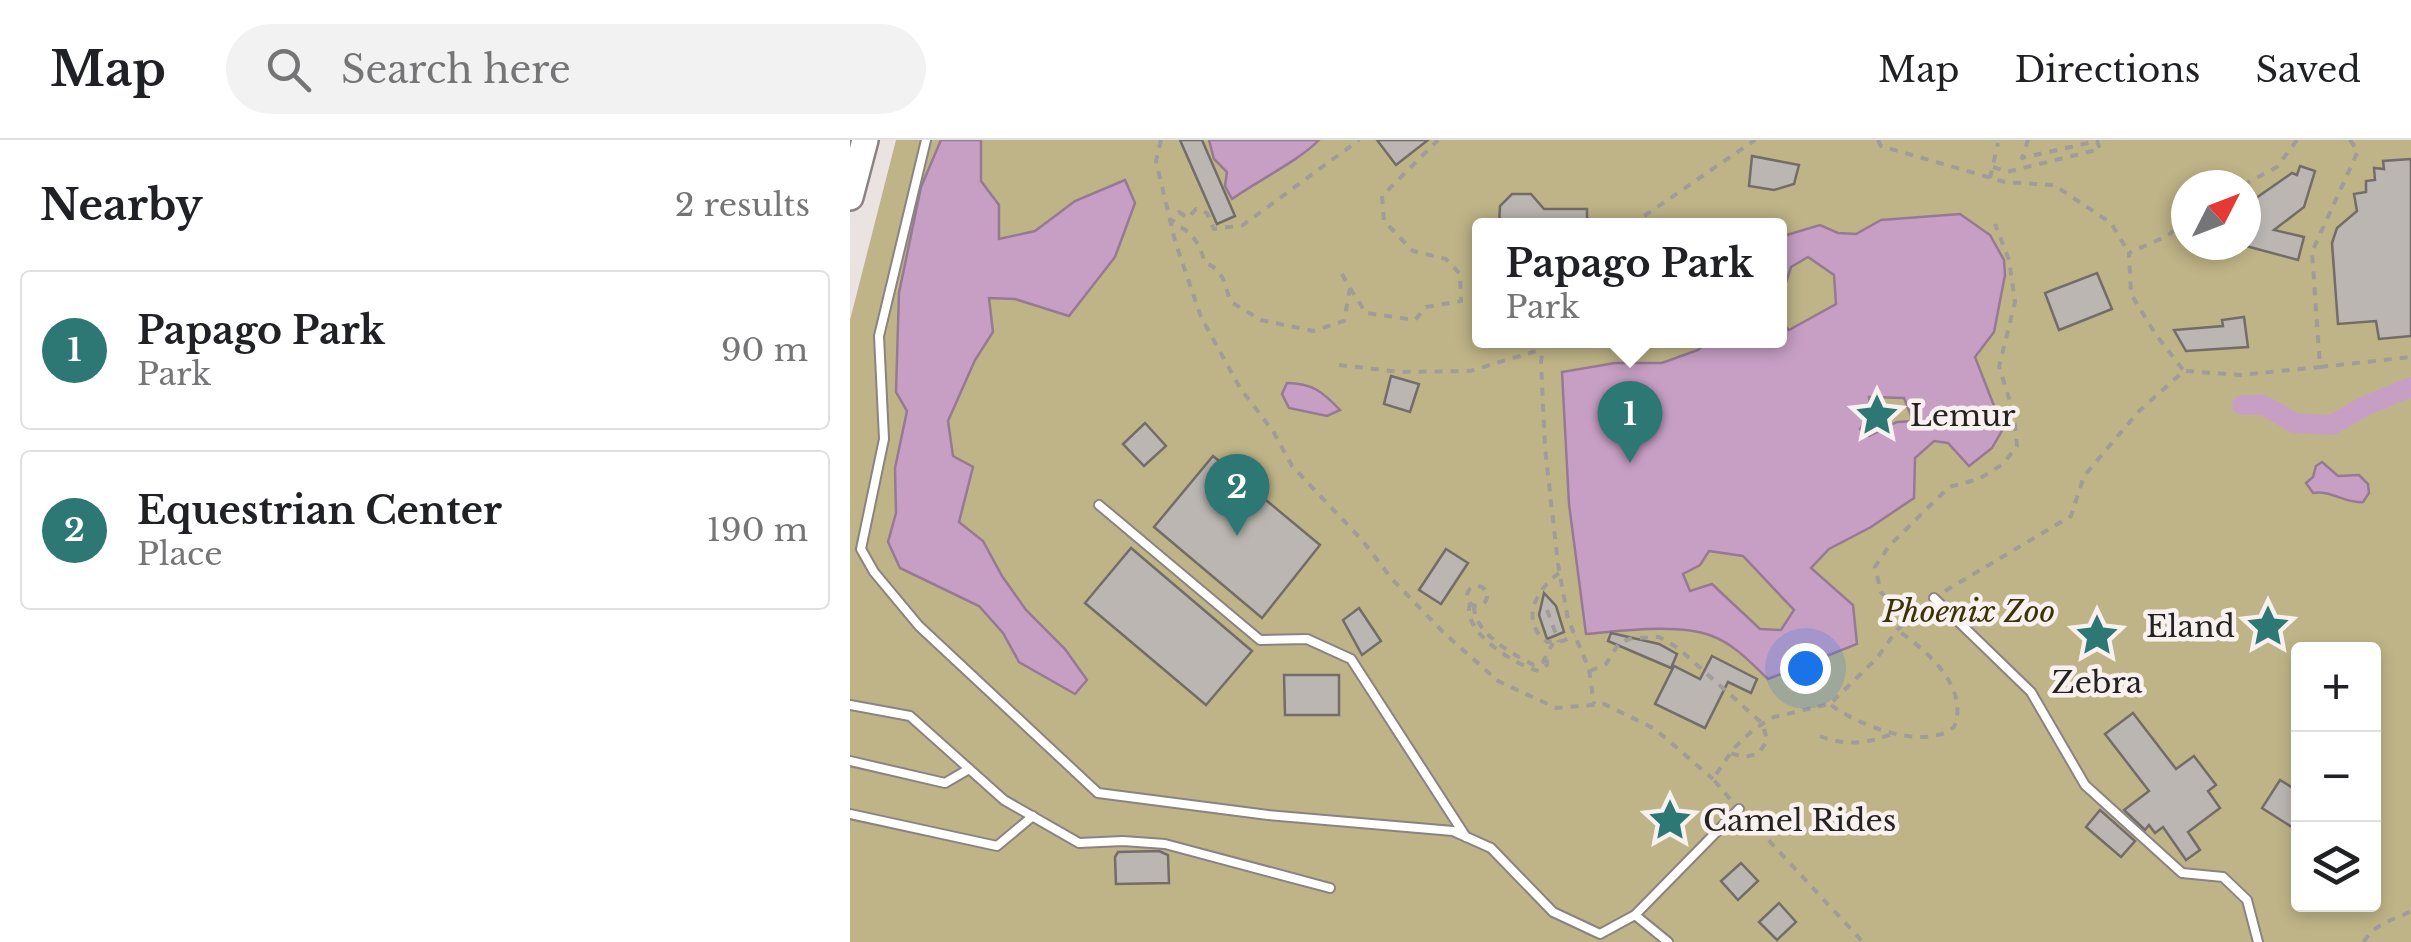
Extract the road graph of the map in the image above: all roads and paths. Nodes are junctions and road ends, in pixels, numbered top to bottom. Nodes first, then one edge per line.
1 (865, 140) edge
2 (926, 140) edge
3 (1161, 140) edge
4 (1359, 140) edge
5 (1438, 140) edge
6 (1756, 140) edge
7 (1878, 140) edge
8 (2028, 140) edge
9 (2297, 140) edge
10 (2350, 140) edge
11 (1998, 143) dead end
12 (1993, 166) junction
13 (2261, 175) edge
14 (1990, 178) junction
15 (850, 197) edge
16 (1644, 218) edge
17 (1171, 224) junction
18 (1996, 224) dead end
19 (2171, 233) edge
20 (2130, 253) junction
21 (1342, 274) dead end
22 (1350, 288) junction
23 (1543, 349) joint
24 (2411, 357) edge
25 (1339, 365) dead end
26 (2320, 367) junction
27 (2184, 371) junction
28 (1098, 505) dead end
29 (1560, 572) junction
30 (1934, 598) junction
31 (1472, 605) dead end
32 (1547, 610) dead end
33 (1908, 621) junction
34 (1898, 630) junction
35 (1575, 635) junction
36 (1556, 642) junction
37 (1590, 671) junction
38 (1830, 704) junction
39 (850, 705) edge
40 (1594, 705) junction
41 (1764, 724) junction
42 (1896, 733) junction
43 (1820, 736) dead end
44 (1730, 754) junction
45 (850, 761) edge
46 (969, 769) junction
47 (1712, 779) junction
48 (1739, 808) junction
49 (850, 814) edge
50 (1033, 816) junction
51 (1466, 837) junction
52 (1330, 888) dead end
53 (2411, 912) edge
54 (1635, 915) junction
55 (1598, 938) edge
56 (1668, 942) edge
57 (1862, 942) edge
58 (2258, 942) edge
59 (2364, 942) edge

1 - 15 main road
2 - 51 lane
3 - 17 path
4 - 17 path
5 - 22 path
6 - 16 path
7 - 14 path
8 - 12 path
9 - 13 path
10 - 26 path
11 - 12 path
12 - 14 path
14 - 20 path
17 - 22 path
17 - 40 path
18 - 33 path
19 - 20 path
20 - 27 path
21 - 22 path
23 - 25 path
23 - 29 path
24 - 26 path
26 - 27 path
27 - 30 path
28 - 51 lane
29 - 35 path
29 - 36 path
30 - 33 path
30 - 58 lane
31 - 36 path
32 - 36 path
33 - 34 path
34 - 38 path
34 - 42 path
35 - 36 path
35 - 37 path
37 - 40 path
37 - 41 path
38 - 41 path
38 - 42 path
39 - 46 lane
40 - 47 path
41 - 44 path
41 - 44 path
42 - 43 path
44 - 47 path
45 - 46 lane
46 - 50 lane
47 - 48 path
48 - 54 lane
48 - 57 path
49 - 50 lane
50 - 52 lane
51 - 55 lane
53 - 59 path
54 - 55 lane
54 - 56 lane

